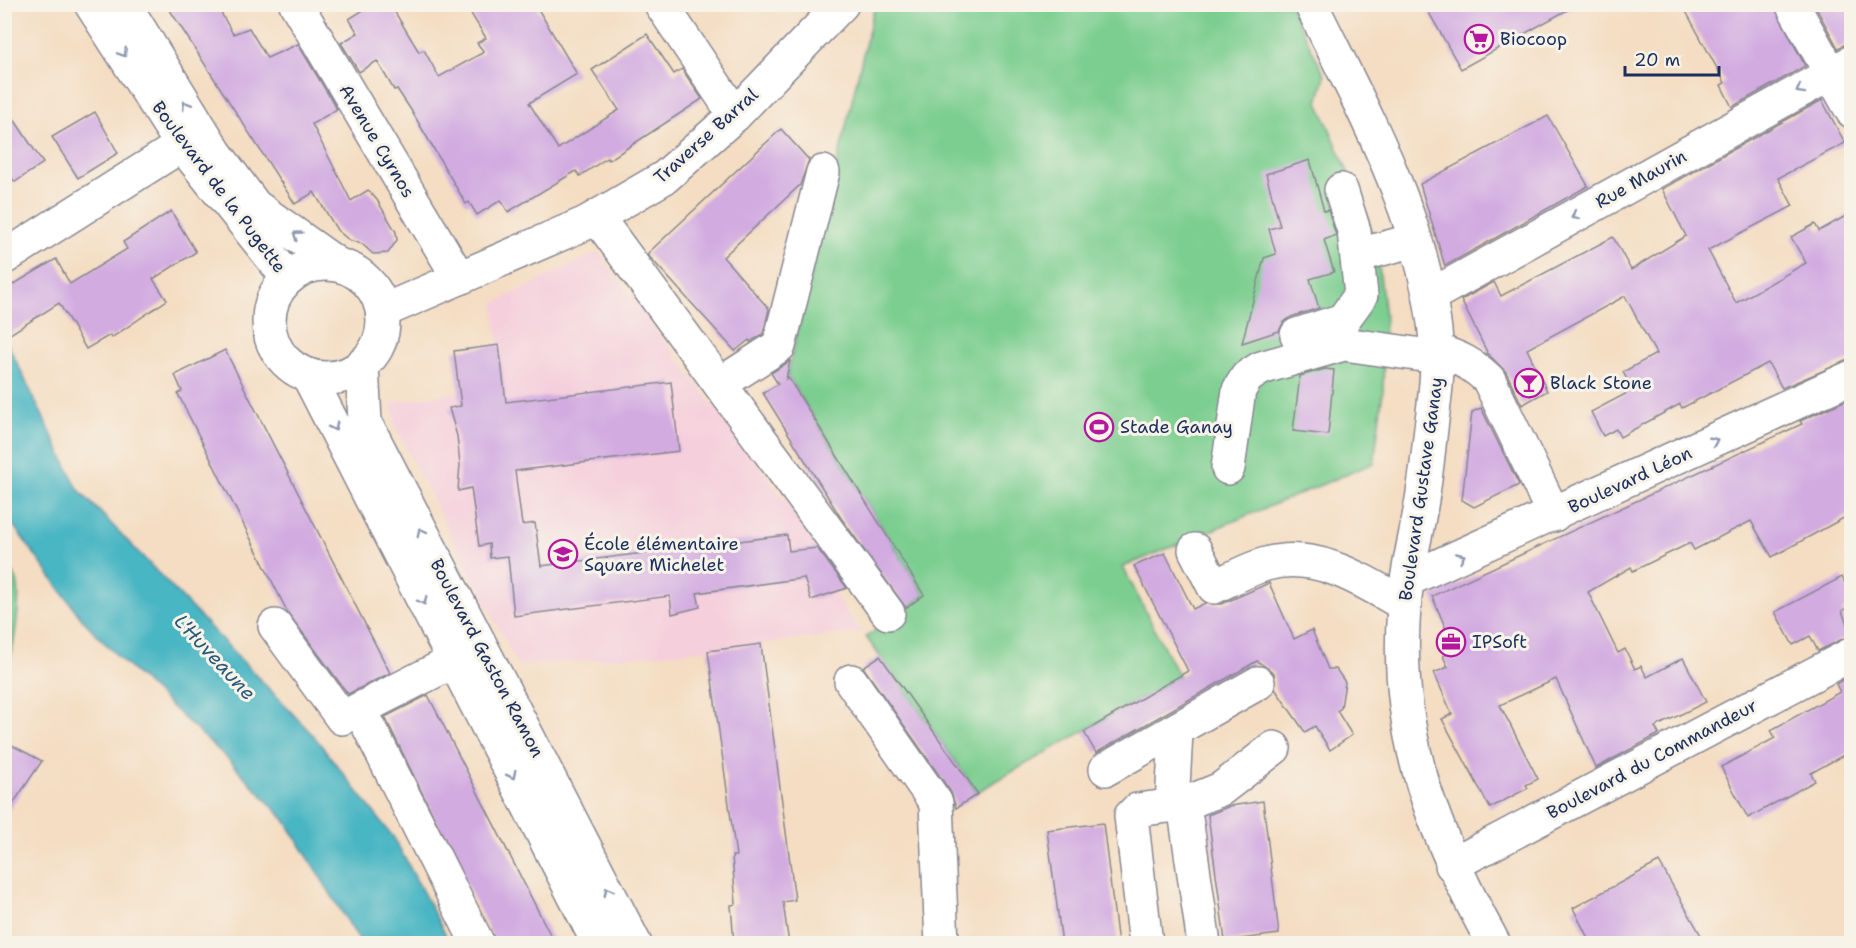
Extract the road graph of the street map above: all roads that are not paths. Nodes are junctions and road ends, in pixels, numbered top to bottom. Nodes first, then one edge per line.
1 (91, 4) edge
2 (124, 4) edge
3 (296, 4) edge
4 (662, 4) edge
5 (843, 4) edge
6 (1311, 4) edge
7 (1792, 4) edge
8 (1841, 68) edge
9 (1851, 111) edge
10 (735, 115) junction
11 (182, 145) junction
12 (217, 154) junction
13 (824, 172) dead end
14 (1341, 190) dead end
15 (597, 217) junction
16 (1415, 240) junction
17 (1359, 255) junction
18 (5, 257) edge
19 (338, 265) junction
20 (288, 278) junction
21 (459, 278) junction
22 (1430, 296) junction
23 (383, 311) junction
24 (1248, 352) dead end
25 (1437, 354) junction
26 (362, 365) junction
27 (308, 375) junction
28 (1851, 377) edge
29 (720, 384) junction
30 (1227, 468) dead end
31 (1554, 515) junction
32 (1195, 550) dead end
33 (1406, 593) junction
34 (888, 613) dead end
35 (275, 626) dead end
36 (1851, 654) edge
37 (454, 661) junction
38 (851, 681) dead end
39 (1258, 683) dead end
40 (360, 709) junction
41 (1176, 732) junction
42 (1274, 748) dead end
43 (1106, 770) dead end
44 (1178, 804) junction
45 (1452, 865) junction
46 (478, 944) edge
47 (598, 944) edge
48 (635, 944) edge
49 (942, 944) edge
50 (1146, 944) edge
51 (1204, 944) edge
52 (1494, 944) edge

1 -> 11 street, Boulevard de la Pugette
12 -> 2 street, Boulevard de la Pugette
3 - 21 street, Avenue Cyrnos
4 - 10 street
5 - 10 street, Traverse Barral
6 - 16 street, Boulevard Gustave Ganay
7 - 8 street
8 - 9 street
8 -> 22 street, Rue Maurin
10 - 15 street, Traverse Barral
11 - 12 street
11 - 18 street
11 - 20 street, Boulevard de la Pugette
19 -> 12 street, Boulevard de la Pugette
13 - 29 street
14 - 17 street
15 - 21 street, Traverse Barral
15 - 29 street
16 - 17 street
16 - 22 street, Boulevard Gustave Ganay
17 - 24 street
19 - 20 street
19 - 23 street
20 - 27 street
21 - 23 street, Traverse Barral
22 - 25 street, Boulevard Gustave Ganay
23 - 26 street
25 - 30 street
25 - 31 street
25 - 33 street, Boulevard Gustave Ganay
26 - 27 street
48 -> 26 street, Boulevard Gaston Ramon
27 -> 37 street, Boulevard Gaston Ramon
31 -> 28 street, Boulevard Léon
29 - 34 street
33 -> 31 street, Boulevard Léon
32 - 33 street
33 - 45 street, Boulevard Gustave Ganay
35 - 40 street
36 - 45 street, Boulevard du Commandeur
37 - 40 street
37 -> 47 street, Boulevard Gaston Ramon
38 - 49 street
39 - 41 street
40 - 46 street
41 - 43 street
41 - 44 street
42 - 44 street
44 - 50 street
44 - 51 street
45 - 52 street, Boulevard Gustave Ganay

